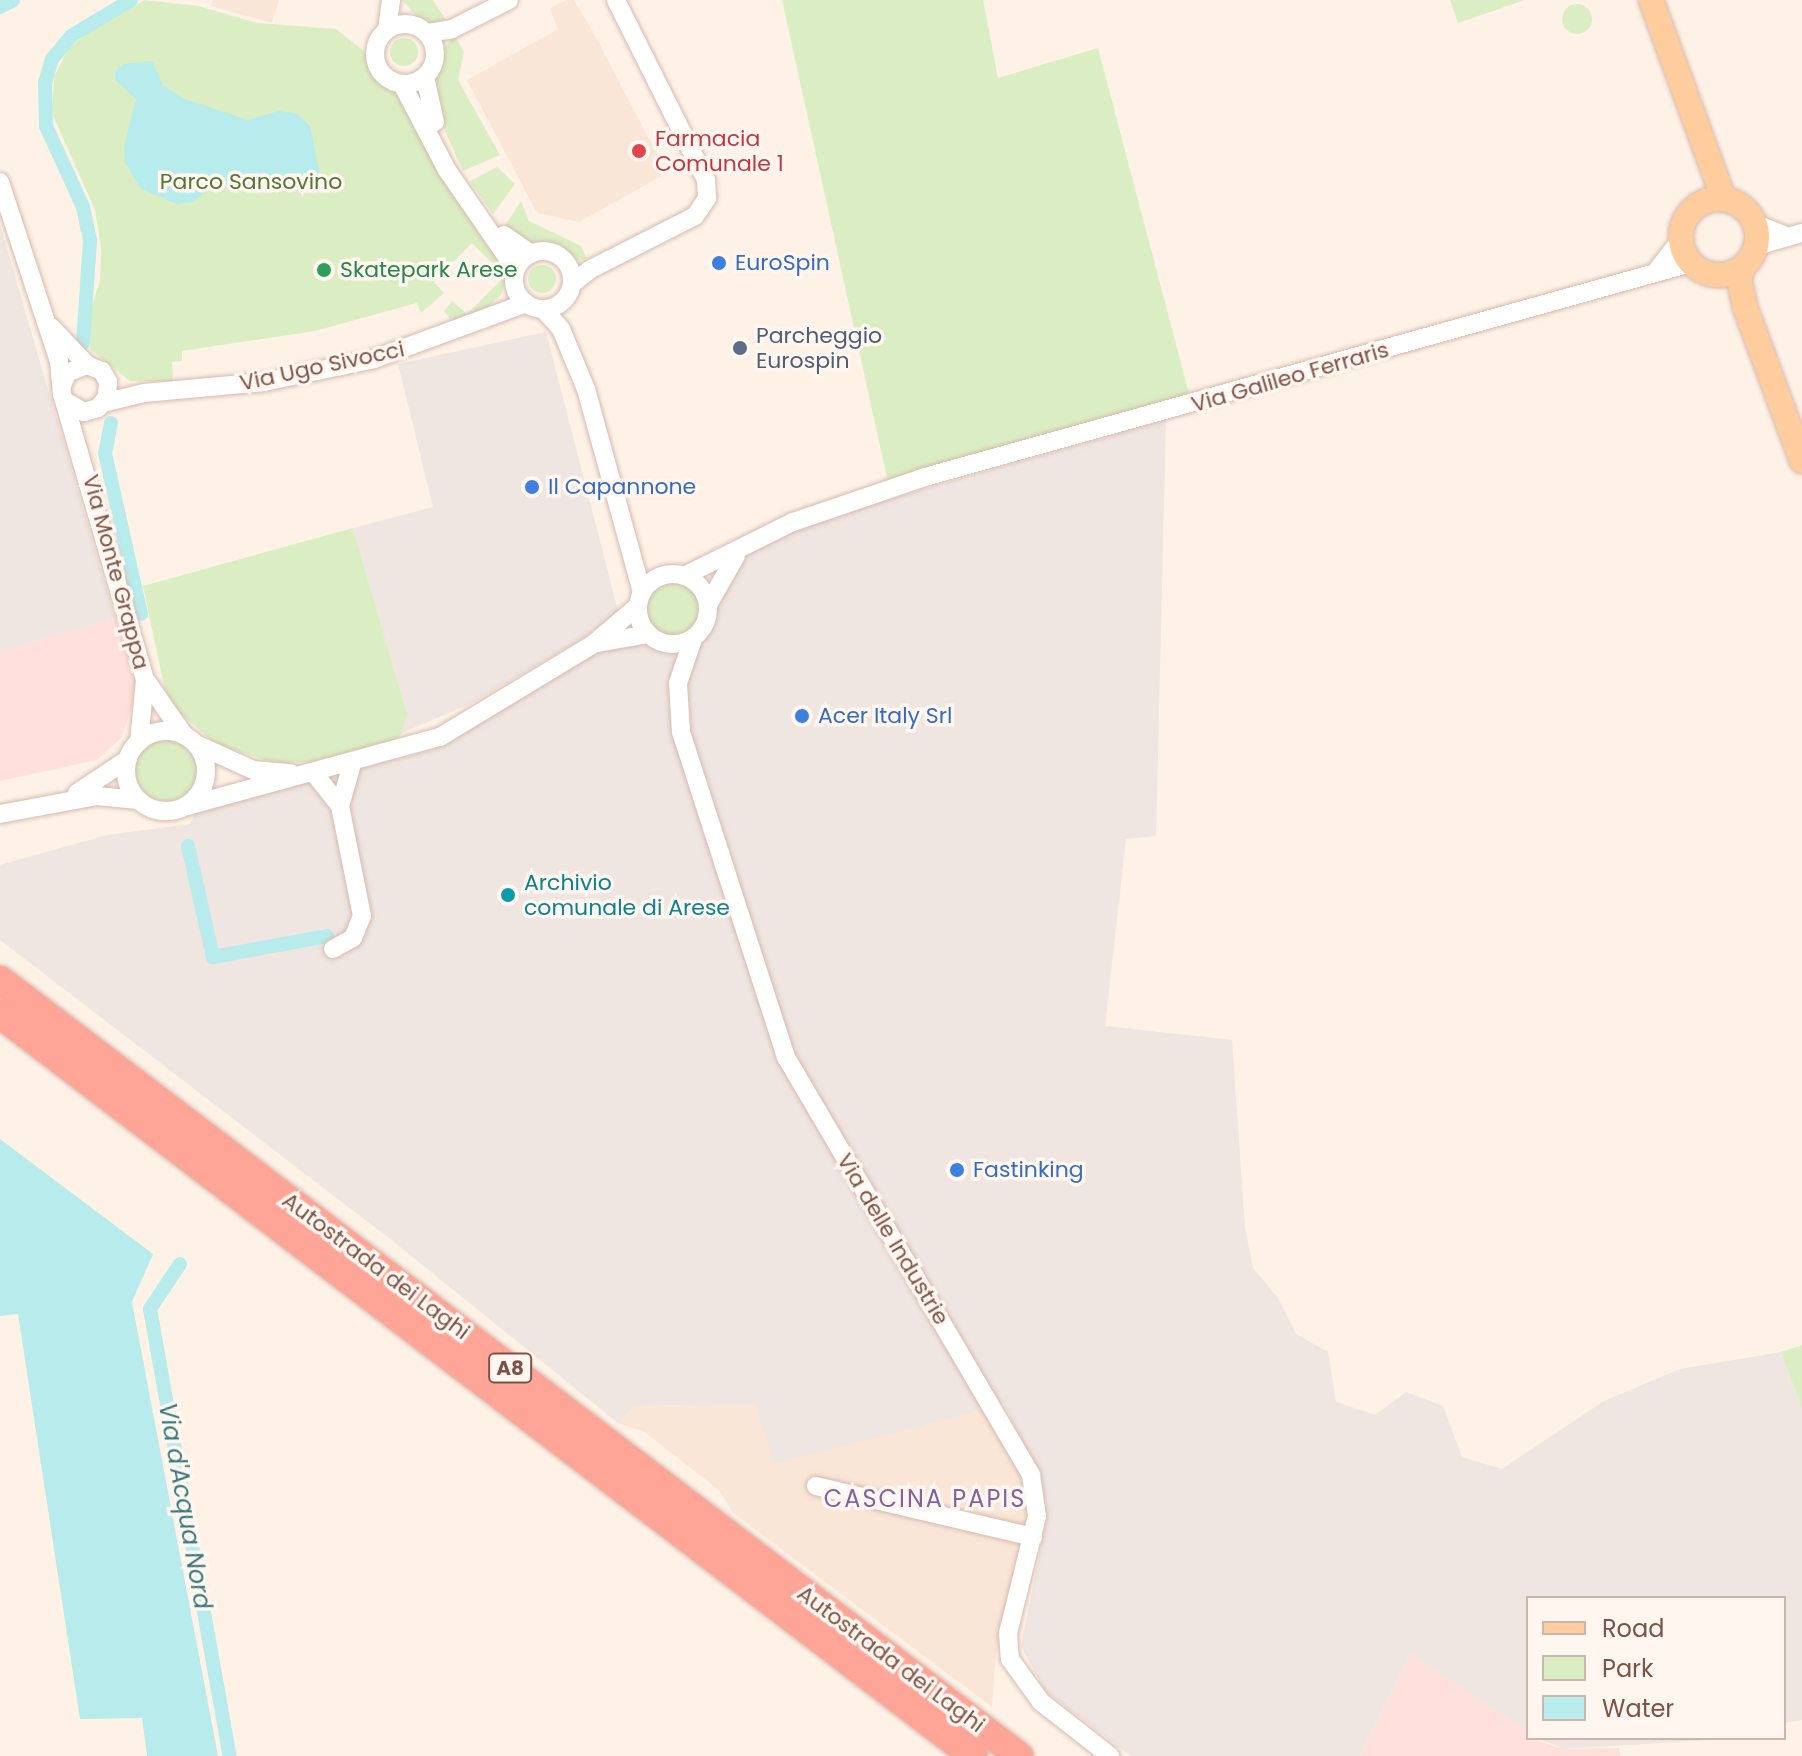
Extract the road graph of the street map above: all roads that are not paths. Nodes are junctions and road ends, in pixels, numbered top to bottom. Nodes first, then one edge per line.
1 (393, 0) edge
2 (509, 0) edge
3 (616, 0) edge
4 (1651, 0) edge
5 (411, 24) junction
6 (387, 29) junction
7 (432, 41) junction
8 (425, 77) junction
9 (402, 84) junction
10 (1707, 162) junction
11 (0, 182) edge
12 (1724, 199) junction
13 (1699, 204) junction
14 (1794, 234) edge
15 (1681, 240) junction
16 (1751, 245) junction
17 (531, 254) junction
18 (1691, 263) junction
19 (1653, 273) junction
20 (570, 275) junction
21 (1715, 275) junction
22 (525, 292) junction
23 (563, 301) junction
24 (1745, 307) junction
25 (41, 311) junction
26 (561, 329) junction
27 (87, 365) junction
28 (105, 375) junction
29 (144, 393) junction
30 (64, 394) junction
31 (101, 406) junction
32 (1802, 461) edge
33 (87, 465) junction
34 (629, 546) junction
35 (745, 546) junction
36 (676, 575) junction
37 (640, 599) junction
38 (708, 605) junction
39 (648, 634) junction
40 (693, 639) junction
41 (665, 644) junction
42 (592, 645) junction
43 (145, 680) junction
44 (678, 683) junction
45 (190, 739) junction
46 (139, 742) junction
47 (128, 759) junction
48 (352, 764) junction
49 (313, 772) junction
50 (138, 800) junction
51 (60, 801) junction
52 (187, 806) junction
53 (340, 806) junction
54 (0, 814) edge
55 (333, 949) dead end
56 (0, 980) edge
57 (0, 1014) edge
58 (816, 1486) dead end
59 (1033, 1537) junction
60 (739, 1578) junction
61 (944, 1756) edge
62 (973, 1756) edge
63 (1019, 1756) edge
64 (1110, 1756) edge

1 - 5 street
1 - 6 street
2 - 7 street
3 - 20 street
4 - 10 main road
5 - 6 street
5 - 7 street
6 - 9 street
7 - 8 street
8 - 9 street
8 - 17 street
9 - 22 street
10 - 12 main road
10 - 13 main road
11 - 25 street, Via Monte Grappa
12 - 13 main road
12 - 16 main road
13 - 15 main road
14 - 16 street
15 - 18 main road
15 - 19 street
16 - 21 main road
16 - 24 main road
17 - 20 street
17 - 22 street, Via Ugo Sivocci
18 - 19 street, Via Galileo Ferraris
18 - 21 main road
19 - 35 street, Via Galileo Ferraris
20 - 23 street
21 - 24 main road
22 - 23 street
22 - 26 street
22 - 29 street, Via Ugo Sivocci
23 - 26 street
24 - 32 main road
25 - 27 street, Via Monte Grappa
25 - 30 street, Via Monte Grappa
26 - 34 street
27 - 28 street
27 - 30 street
28 - 29 street
28 - 31 street
29 - 31 street, Via Ugo Sivocci
30 - 31 street
30 - 33 street, Via Monte Grappa
31 - 33 street, Via Monte Grappa
33 - 43 street, Via Monte Grappa
34 - 36 street
34 - 37 street
35 - 36 street, Via Galileo Ferraris
35 - 38 street
36 - 37 street
36 - 38 street
37 - 39 street
37 - 42 street
38 - 40 street
39 - 41 street
39 - 42 street
40 - 41 street
40 - 44 street, Via delle Industrie
41 - 44 street, Via delle Industrie
42 - 48 street
43 - 45 street, Via Monte Grappa
43 - 46 street, Via Monte Grappa
44 - 59 street, Via delle Industrie
45 - 46 street
45 - 49 street
45 - 52 street
46 - 47 street
47 - 50 street
47 - 51 street
48 - 49 street
48 - 53 street
49 - 52 street
49 - 53 street
50 - 51 street
50 - 52 street
51 - 54 street
53 - 55 street
56 - 63 highway, Autostrada dei Laghi / A8
57 - 60 highway, Autostrada dei Laghi / A8
58 - 59 street
59 - 64 street, Via delle Industrie
60 - 61 highway
60 - 62 highway, Autostrada dei Laghi / A8

